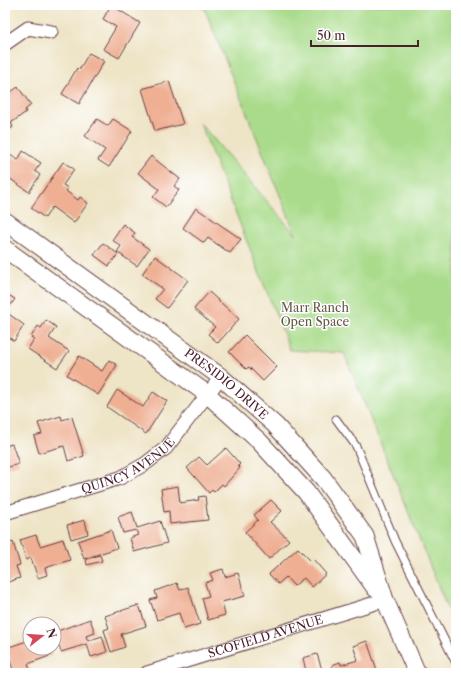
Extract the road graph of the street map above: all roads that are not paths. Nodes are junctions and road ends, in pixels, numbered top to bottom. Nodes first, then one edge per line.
1 (50, 32) dead end
2 (5, 44) edge
3 (7, 226) edge
4 (5, 248) edge
5 (221, 377) junction
6 (207, 394) junction
7 (336, 419) dead end
8 (5, 513) edge
9 (385, 600) junction
10 (456, 663) edge
11 (147, 673) edge
12 (416, 673) edge

1 - 2 street
3 - 5 street, PRESIDIO DRIVE
4 - 6 street, PRESIDIO DRIVE
5 - 6 street, QUINCY AVENUE
5 - 9 street, PRESIDIO DRIVE
6 - 8 street, QUINCY AVENUE
6 - 9 street, PRESIDIO DRIVE
7 - 10 lane
9 - 11 street, SCOFIELD AVENUE
9 - 12 street, PRESIDIO DRIVE

